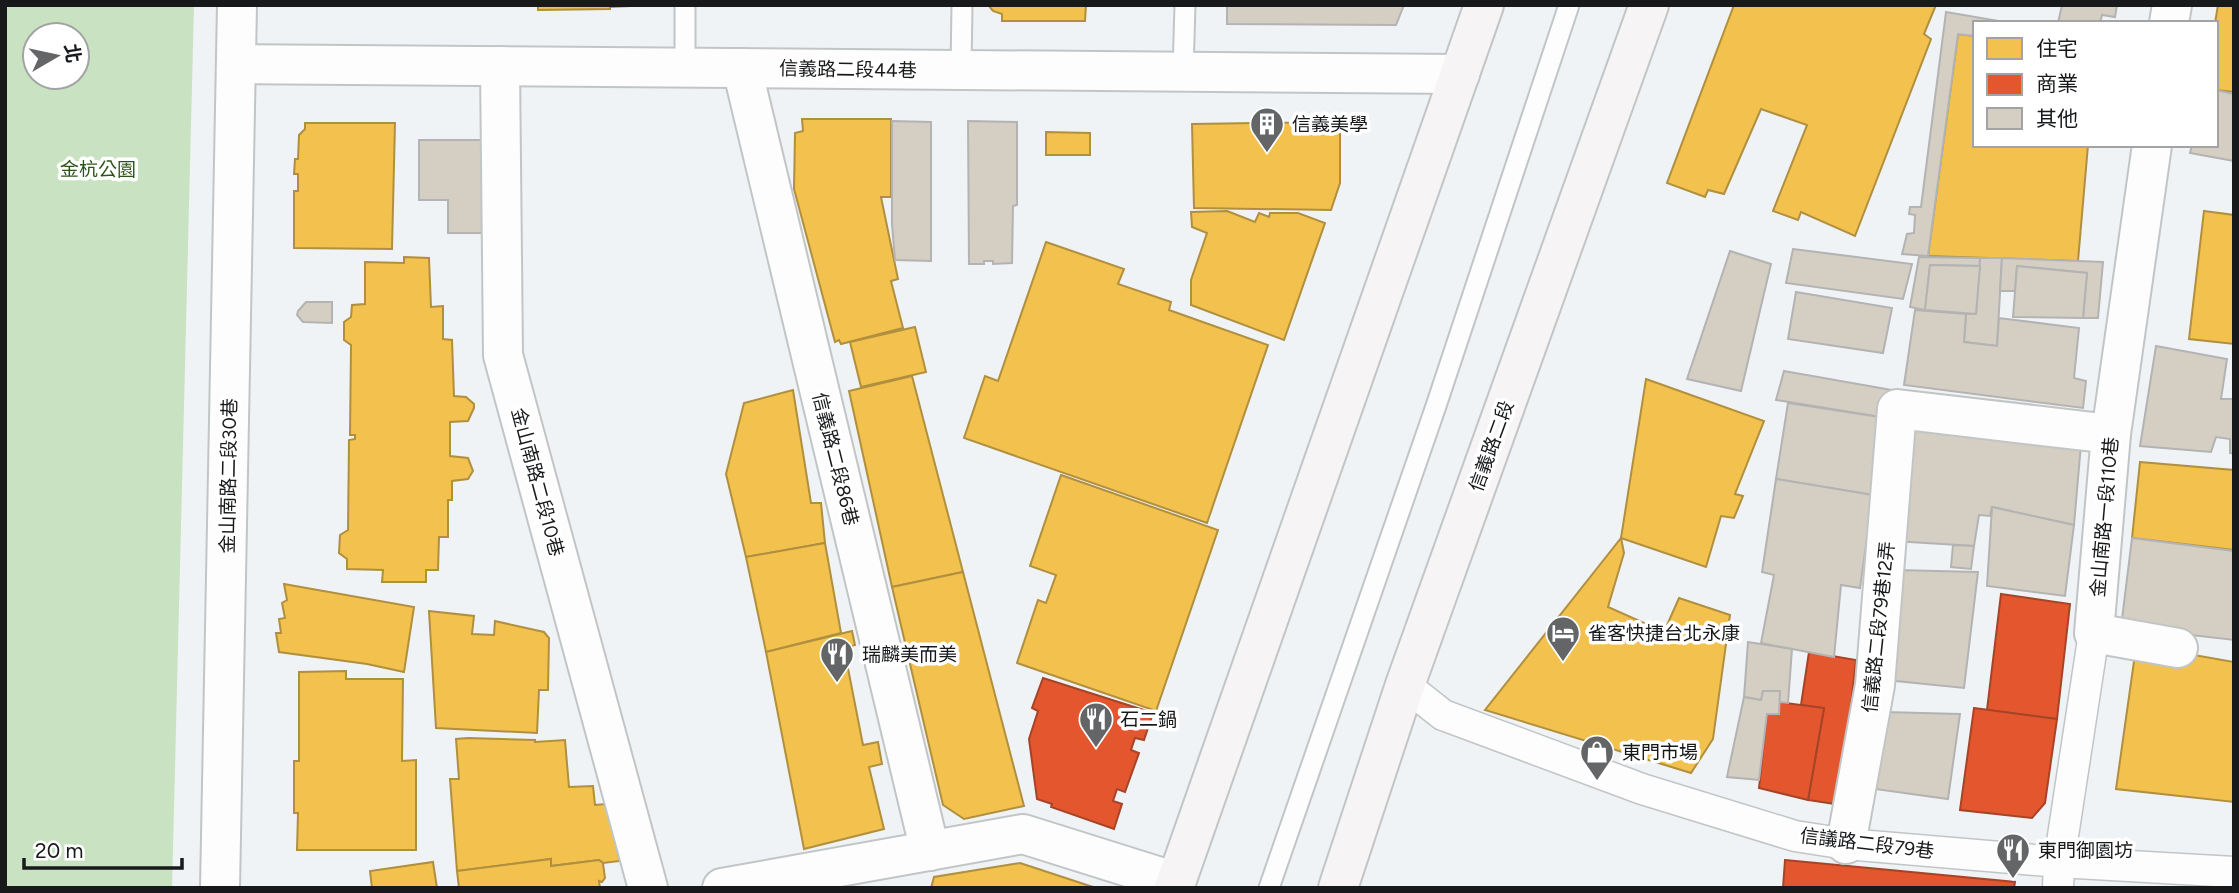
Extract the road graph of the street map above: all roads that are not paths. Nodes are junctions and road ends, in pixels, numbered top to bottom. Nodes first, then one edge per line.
1 (237, 5) edge
2 (685, 5) edge
3 (962, 5) edge
4 (1185, 5) edge
5 (1484, 5) edge
6 (1569, 5) edge
7 (1649, 5) edge
8 (236, 64) junction
9 (500, 66) junction
10 (685, 67) junction
11 (742, 68) junction
12 (961, 70) junction
13 (1183, 72) junction
14 (1460, 74) junction
15 (2152, 147) edge
16 (2111, 434) junction
17 (2094, 633) junction
18 (2178, 648) dead end
19 (1405, 685) junction
20 (1846, 844) junction
21 (930, 850) junction
22 (2234, 872) edge
23 (2059, 875) edge
24 (1175, 885) edge
25 (220, 888) edge
26 (648, 888) edge
27 (722, 888) edge
28 (1269, 888) edge
29 (1338, 888) edge

1 - 8 street, 金山南路二段30巷
2 - 10 lane
3 - 12 lane
4 - 13 lane
5 - 14 main road
6 - 28 lane
7 - 19 main road, 信義路二段
8 - 9 street, 信義路二段44巷
8 - 25 street, 金山南路二段30巷
9 - 10 street, 信義路二段44巷
9 - 26 street, 金山南路二段10巷
10 - 11 street, 信義路二段44巷
11 - 12 street, 信義路二段44巷
11 - 21 street, 信義路二段86巷
12 - 13 street, 信義路二段44巷
13 - 14 street, 信義路二段44巷
14 - 24 main road
15 - 16 street, 金山南路一段110巷
16 - 17 street, 金山南路一段110巷
16 - 20 street, 信義路二段79巷12弄
17 - 18 street
17 - 23 street, 金山南路一段110巷
19 - 20 street, 信議路二段79巷
19 - 29 main road, 信義路二段
20 - 23 street, 信議路二段79巷
21 - 24 street
21 - 27 street
22 - 23 street, 信議路二段79巷

